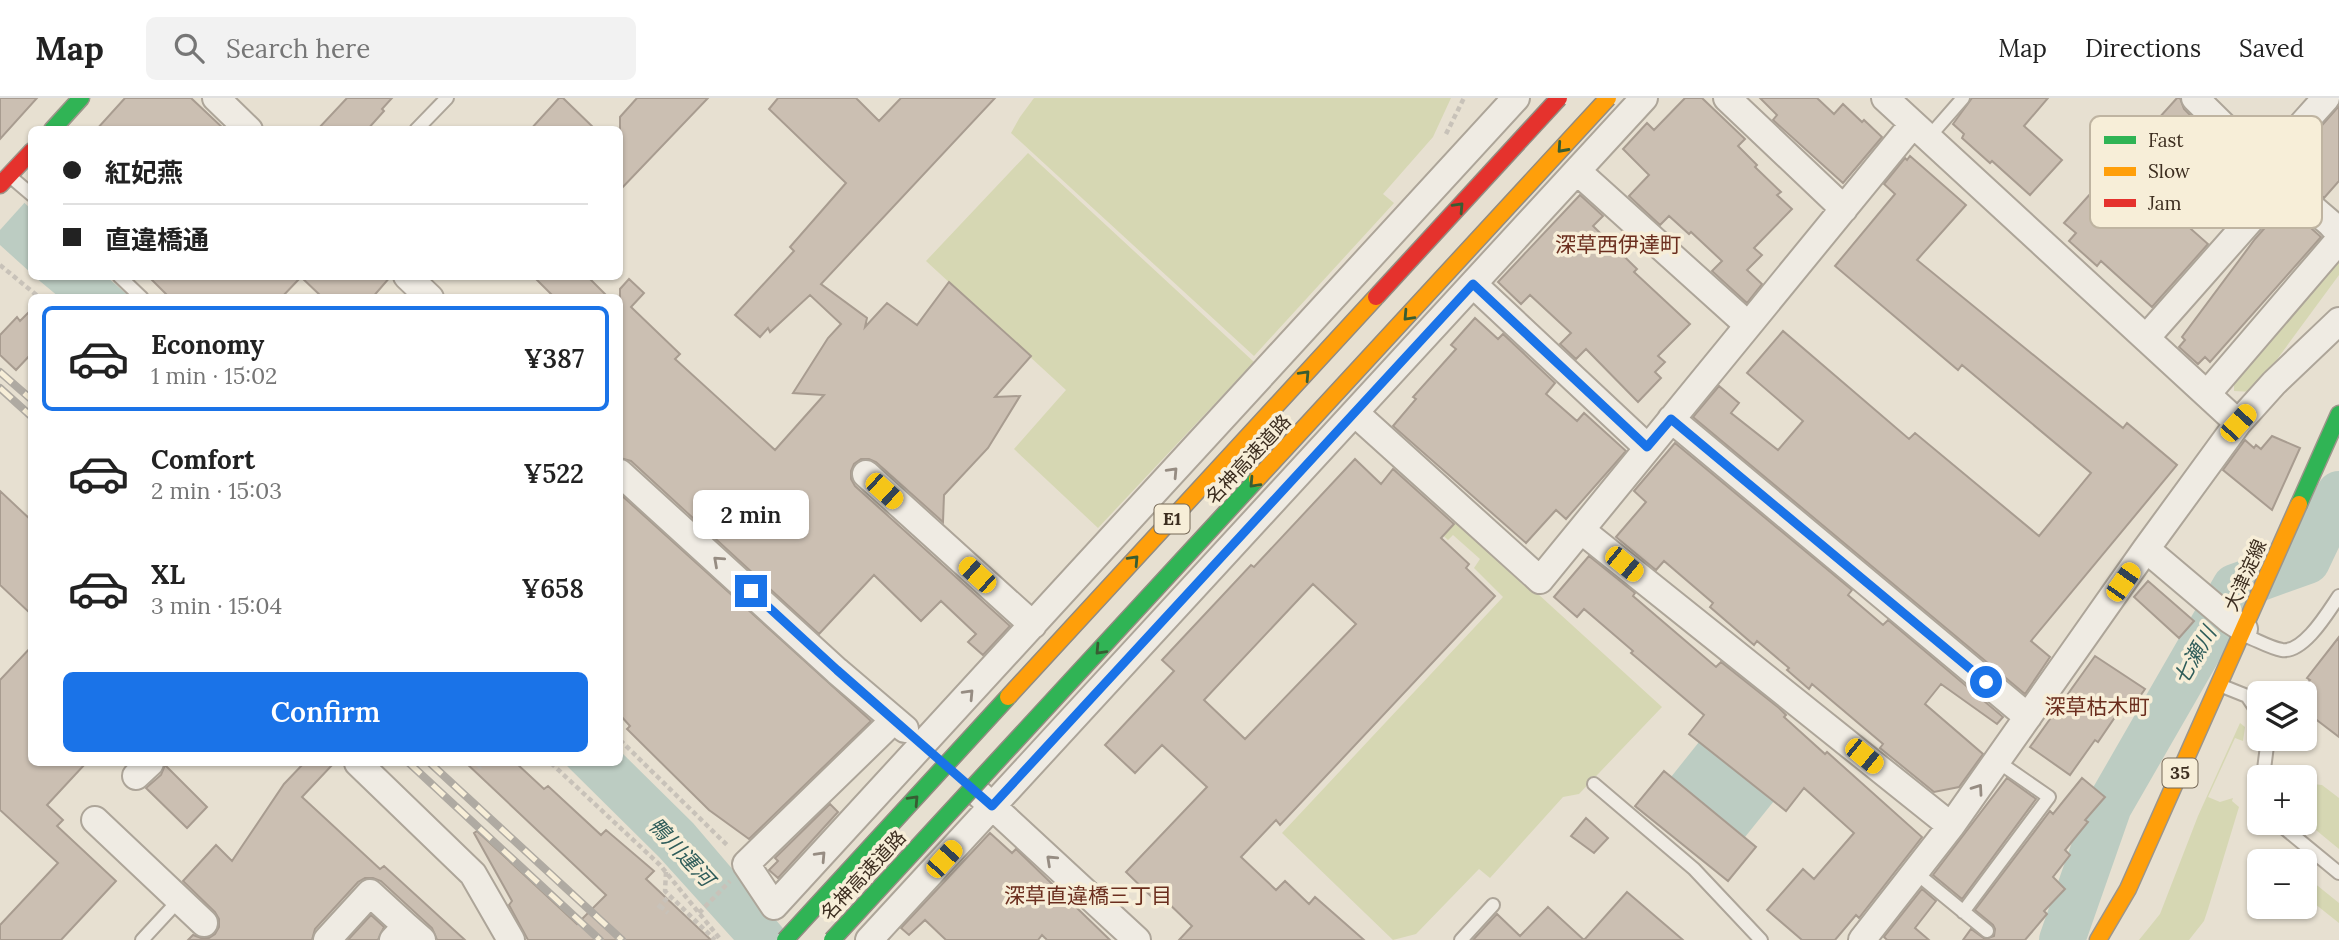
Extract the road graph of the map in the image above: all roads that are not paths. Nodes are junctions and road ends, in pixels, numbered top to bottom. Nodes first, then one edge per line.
1 (81, 98) edge
2 (216, 98) edge
3 (447, 98) edge
4 (1516, 98) edge
5 (1559, 98) edge
6 (1608, 98) edge
7 (1644, 98) edge
8 (1727, 98) edge
9 (1963, 98) edge
10 (2195, 98) edge
11 (2326, 98) edge
12 (1889, 99) edge
13 (2213, 116) edge
14 (2314, 116) edge
15 (56, 126) edge
16 (245, 126) edge
17 (420, 126) edge
18 (1921, 131) junction
19 (28, 155) edge
20 (1577, 171) junction
21 (5, 179) edge
22 (28, 193) edge
23 (1844, 209) junction
24 (2322, 217) edge
25 (2232, 228) edge
26 (2339, 239) edge
27 (123, 280) edge
28 (411, 280) edge
29 (1473, 284) junction
30 (138, 294) edge
31 (425, 294) edge
32 (2339, 321) edge
33 (1748, 325) junction
34 (2146, 338) junction
35 (2207, 394) junction
36 (1355, 413) junction
37 (2339, 414) edge
38 (1671, 419) junction
39 (2238, 423) junction
40 (1647, 447) junction
41 (866, 474) dead end
42 (623, 476) edge
43 (1581, 530) junction
44 (2146, 549) junction
45 (2339, 596) edge
46 (1033, 625) junction
47 (2239, 628) junction
48 (2220, 685) junction
49 (2247, 696) edge
50 (2028, 717) junction
51 (894, 720) junction
52 (923, 745) junction
53 (1997, 761) junction
54 (361, 766) edge
55 (1594, 785) dead end
56 (992, 806) junction
57 (95, 820) dead end
58 (1951, 826) junction
59 (2293, 835) edge
60 (1915, 872) junction
61 (2339, 873) edge
62 (179, 900) junction
63 (1493, 905) dead end
64 (1963, 912) junction
65 (204, 923) dead end
66 (1987, 931) dead end
67 (407, 935) edge
68 (142, 940) edge
69 (327, 940) edge
70 (511, 940) edge
71 (785, 940) edge
72 (832, 940) edge
73 (869, 940) edge
74 (1137, 940) edge
75 (1461, 940) edge
76 (1761, 940) edge
77 (1861, 940) edge
78 (2098, 940) edge

1 - 15 main road
2 - 16 street
3 - 17 lane
46 -> 4 street
71 -> 5 main road, 名神高速道路 / E1, bridge
6 -> 72 main road, 名神高速道路 / E1, bridge
7 - 20 street
8 - 23 street
9 - 18 lane
10 - 13 street
11 - 14 street
12 - 18 street
18 - 23 street
18 - 34 street
19 - 21 main road
20 - 29 street
20 - 33 street
21 - 22 lane
23 - 33 street
24 - 26 street
25 - 34 street
26 - 35 street
27 - 30 lane
28 - 31 street
29 - 36 street
29 - 40 street
32 - 39 street
33 - 38 street
34 - 35 street
35 - 39 street
36 - 43 street
36 - 56 street
37 - 47 main road, 大津淀線 / 35
38 - 40 street
38 - 50 street
39 - 44 street
40 - 43 street
41 - 46 street
51 -> 42 street
43 - 58 street
44 - 47 street
44 - 50 street
45 - 47 lane
52 -> 46 street
47 - 48 main road, 大津淀線 / 35
48 - 49 lane
48 - 78 main road, 大津淀線 / 35
50 - 53 street
51 - 52 street
51 -> 52 street
52 - 56 street
58 -> 53 street
53 - 64 lane
54 - 70 street
55 - 76 lane
56 - 73 street
74 -> 56 street
57 - 62 street
58 - 60 street
59 - 61 lane
60 - 64 lane
60 - 77 street
62 - 65 street
62 - 68 lane
63 - 75 lane
64 - 66 lane
67 - 69 street

